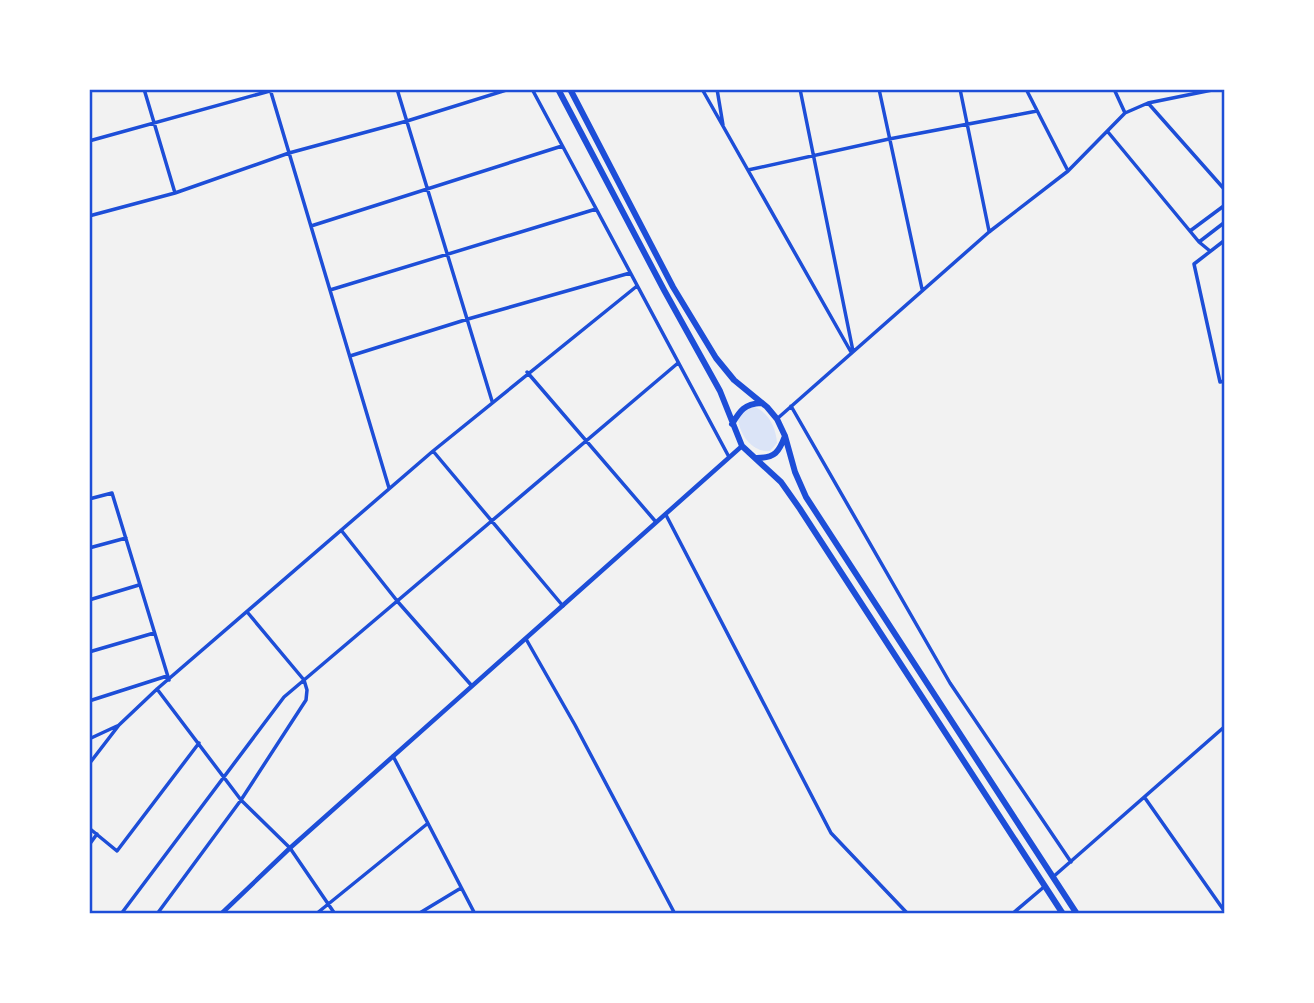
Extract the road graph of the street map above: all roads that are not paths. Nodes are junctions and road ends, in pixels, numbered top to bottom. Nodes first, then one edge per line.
1 (144, 89) edge
2 (277, 89) edge
3 (397, 89) edge
4 (510, 89) edge
5 (532, 89) edge
6 (558, 89) edge
7 (570, 89) edge
8 (702, 89) edge
9 (717, 89) edge
10 (800, 89) edge
11 (880, 89) edge
12 (960, 89) edge
13 (1026, 89) edge
14 (1114, 89) edge
15 (1217, 89) edge
16 (270, 90) edge
17 (1148, 103) junction
18 (1037, 111) junction
19 (1125, 113) junction
20 (153, 121) junction
21 (407, 121) junction
22 (967, 125) junction
23 (723, 128) junction
24 (1108, 132) junction
25 (889, 139) junction
26 (89, 141) edge
27 (562, 146) junction
28 (289, 153) junction
29 (814, 155) junction
30 (748, 170) junction
31 (1069, 171) junction
32 (428, 189) junction
33 (1225, 190) edge
34 (175, 193) junction
35 (1225, 205) edge
36 (596, 209) junction
37 (89, 216) edge
38 (1225, 222) edge
39 (311, 226) junction
40 (1190, 231) junction
41 (989, 232) junction
42 (1225, 240) edge
43 (1199, 242) junction
44 (1210, 251) junction
45 (448, 256) junction
46 (630, 273) junction
47 (637, 286) junction
48 (330, 290) junction
49 (922, 290) junction
50 (468, 319) junction
51 (852, 352) junction
52 (350, 356) junction
53 (678, 363) junction
54 (527, 372) junction
55 (1223, 381) edge
56 (492, 401) junction
57 (761, 403) junction
58 (791, 406) junction
59 (777, 419) junction
60 (732, 425) junction
61 (785, 436) junction
62 (585, 441) junction
63 (742, 446) junction
64 (433, 451) junction
65 (729, 457) junction
66 (757, 458) junction
67 (390, 488) junction
68 (89, 499) edge
69 (666, 515) junction
70 (492, 521) junction
71 (657, 523) junction
72 (341, 530) junction
73 (126, 538) junction
74 (89, 548) edge
75 (139, 585) junction
76 (89, 600) edge
77 (398, 602) junction
78 (563, 606) junction
79 (248, 612) junction
80 (154, 633) junction
81 (526, 639) junction
82 (89, 652) edge
83 (168, 678) junction
84 (304, 680) junction
85 (472, 687) junction
86 (156, 689) junction
87 (89, 701) edge
88 (118, 725) junction
89 (1223, 728) dead end
90 (89, 739) edge
91 (199, 743) junction
92 (393, 756) junction
93 (89, 764) edge
94 (223, 778) junction
95 (1145, 798) junction
96 (241, 800) junction
97 (427, 824) junction
98 (89, 828) edge
99 (97, 834) junction
100 (89, 845) edge
101 (290, 848) junction
102 (1071, 862) junction
103 (1053, 877) junction
104 (1045, 886) junction
105 (461, 888) junction
106 (328, 904) junction
107 (1225, 912) edge
108 (121, 914) edge
109 (158, 914) edge
110 (221, 914) edge
111 (316, 914) edge
112 (335, 914) edge
113 (418, 914) edge
114 (475, 914) edge
115 (675, 914) edge
116 (908, 914) edge
117 (1012, 914) edge
118 (1063, 914) edge
119 (1077, 914) edge

1 - 20 street
2 - 16 street
3 - 21 street
4 - 21 street
5 - 27 street
6 - 60 highway
7 - 57 highway
8 - 23 street
9 - 23 street
10 - 29 street
11 - 25 street
12 - 22 street
13 - 18 street
14 - 19 street
15 - 17 street
16 - 20 street
16 - 28 street
17 - 19 street
17 - 33 street
18 - 22 street
18 - 31 street
19 - 24 street
20 - 26 street
20 - 34 street
21 - 28 street
21 - 32 street
22 - 25 street
22 - 41 street
23 - 30 street
24 - 31 street
24 - 40 street
25 - 29 street
25 - 49 street
27 - 32 street
27 - 36 street
28 - 34 street
28 - 39 street
29 - 30 street
29 - 51 street
30 - 51 street
31 - 41 street
32 - 39 street
32 - 45 street
34 - 37 street
35 - 40 street
36 - 45 street
36 - 46 street
38 - 43 street
39 - 48 street
40 - 43 street
41 - 49 street
42 - 44 street
43 - 44 street
44 - 55 street
45 - 48 street
45 - 50 street
46 - 47 street
46 - 50 street
47 - 53 street
47 - 54 street
48 - 52 street
49 - 51 street
50 - 52 street
50 - 56 street
51 - 58 street
52 - 67 street
53 - 62 street
53 - 65 street
54 - 56 street
54 - 62 street
56 - 64 street
57 - 59 highway
57 - 60 highway
58 - 59 street
58 - 102 street
59 - 61 highway
60 - 63 highway
61 - 66 highway
61 - 103 highway
62 - 70 street
62 - 71 street
63 - 65 street
63 - 66 highway
64 - 67 street
64 - 70 street
65 - 69 street
66 - 104 highway
67 - 72 street
68 - 73 street
69 - 71 street
69 - 116 street
70 - 77 street
70 - 78 street
71 - 78 street
72 - 77 street
72 - 79 street
73 - 74 street
73 - 75 street
75 - 76 street
75 - 80 street
77 - 84 street
77 - 85 street
78 - 81 street
79 - 83 street
79 - 84 street
80 - 82 street
80 - 83 street
81 - 85 street
81 - 115 street
83 - 86 street
83 - 87 street
84 - 94 street
84 - 96 street
85 - 92 street
86 - 88 street
86 - 91 street
88 - 90 street
88 - 93 street
89 - 95 street
91 - 94 street
91 - 99 street
92 - 97 street
92 - 101 street
94 - 96 street
94 - 108 street
95 - 102 street
95 - 107 street
96 - 101 street
96 - 109 street
97 - 105 street
97 - 106 street
98 - 99 street
99 - 100 street
101 - 106 street
101 - 110 street
102 - 103 street
103 - 119 highway
104 - 117 street
104 - 118 highway
105 - 113 street
105 - 114 street
106 - 111 street
106 - 112 street

